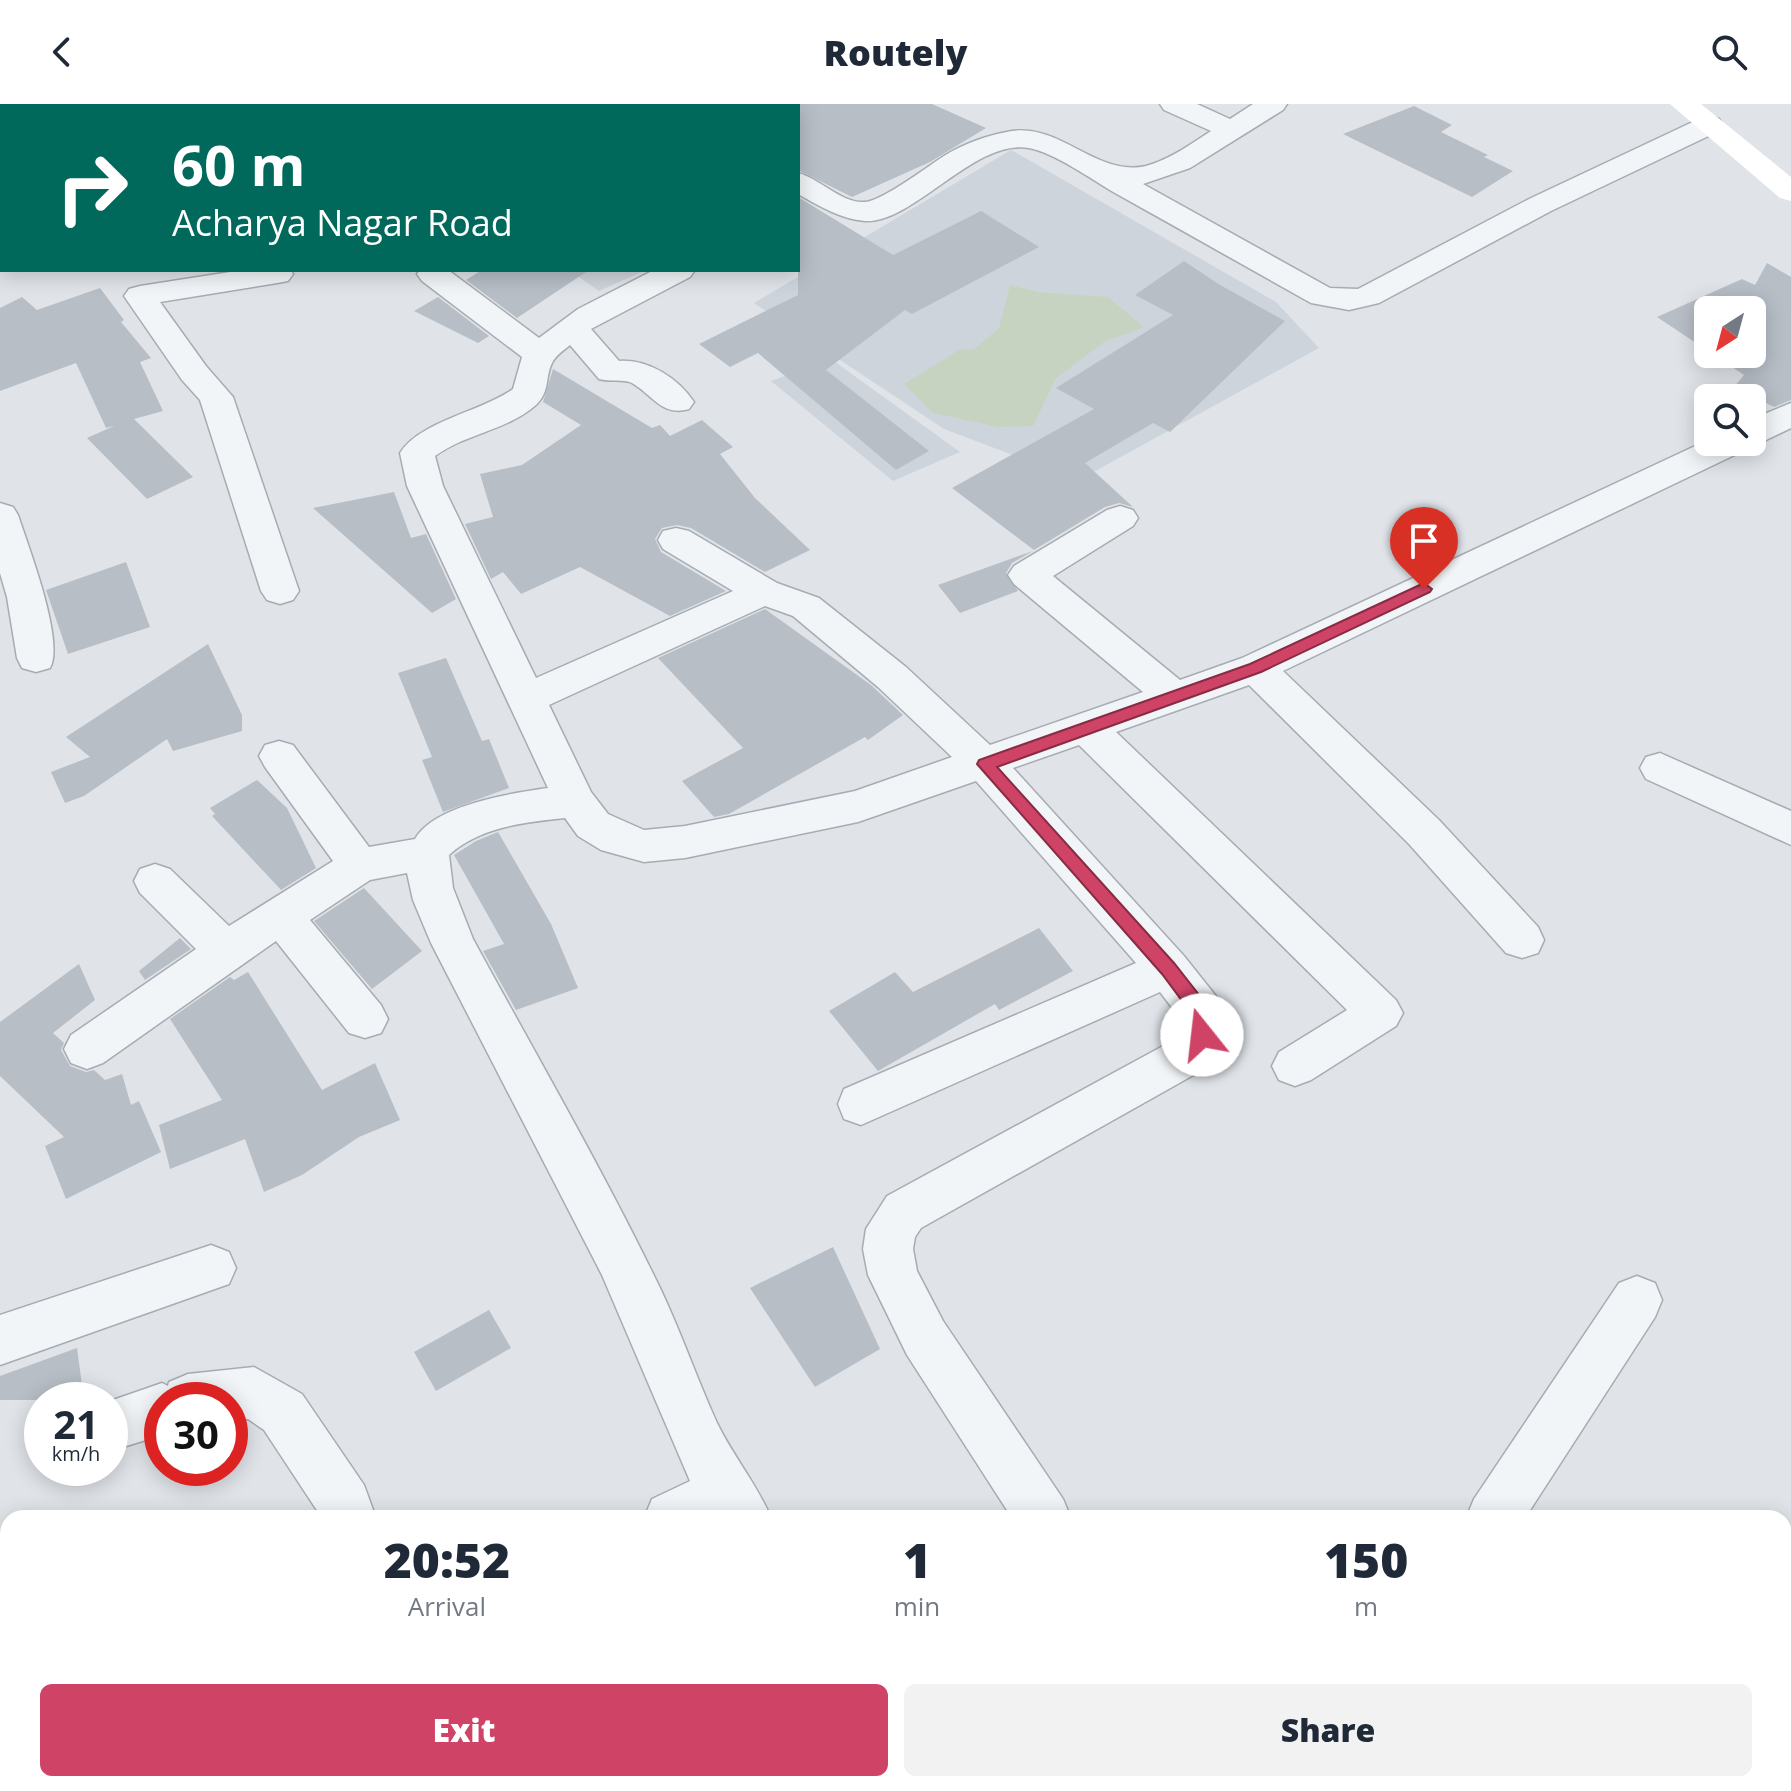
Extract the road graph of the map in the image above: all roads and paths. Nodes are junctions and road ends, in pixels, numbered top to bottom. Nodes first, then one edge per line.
1 (1174, 104) edge
2 (1273, 104) edge
3 (1684, 104) edge
4 (1714, 114) edge
5 (1231, 130) junction
6 (1791, 164) edge
7 (1091, 167) junction
8 (800, 183) edge
9 (1791, 192) edge
10 (827, 199) junction
11 (800, 212) edge
12 (276, 272) edge
13 (675, 272) edge
14 (433, 274) dead end
15 (572, 327) junction
16 (540, 354) junction
17 (677, 402) dead end
18 (1791, 414) edge
19 (1766, 426) edge
20 (1703, 456) edge
21 (0, 515) edge
22 (1120, 518) dead end
23 (676, 540) dead end
24 (280, 591) dead end
25 (764, 592) junction
26 (36, 658) dead end
27 (1256, 668) junction
28 (1175, 697) junction
29 (525, 699) junction
30 (1087, 728) junction
31 (279, 756) dead end
32 (985, 764) junction
33 (1660, 768) dead end
34 (575, 801) junction
35 (1791, 829) edge
36 (428, 853) junction
37 (359, 865) junction
38 (155, 881) dead end
39 (281, 916) junction
40 (1522, 940) dead end
41 (226, 951) junction
42 (1168, 969) junction
43 (365, 1019) dead end
44 (87, 1049) dead end
45 (1295, 1066) dead end
46 (861, 1104) dead end
47 (211, 1268) dead end
48 (1637, 1300) dead end
49 (0, 1340) edge
50 (248, 1394) edge
51 (734, 1506) edge
52 (347, 1510) edge
53 (713, 1510) edge
54 (1039, 1510) edge
55 (1498, 1510) edge

1 - 5 street
2 - 5 street
3 - 4 main road
4 - 6 main road
4 - 7 street
4 - 9 main road
5 - 7 street
7 - 10 street
8 - 10 street
10 - 11 street
12 - 24 street
13 - 15 street
14 - 16 street
15 - 16 street
15 - 17 street
16 - 29 street
18 - 19 street
20 - 27 street
21 - 26 street
22 - 28 street
23 - 25 street
25 - 29 street
25 - 32 street
27 - 28 street
27 - 40 street
28 - 30 street
29 - 34 street
30 - 32 street
30 - 45 street
31 - 37 street
32 - 34 street
32 - 42 street
33 - 35 street
34 - 36 street
36 - 37 street
36 - 51 street
37 - 39 street
38 - 41 street
39 - 41 street
39 - 43 street
41 - 44 street
42 - 46 street
42 - 54 street
47 - 49 street
48 - 55 street
50 - 52 street
51 - 53 street

